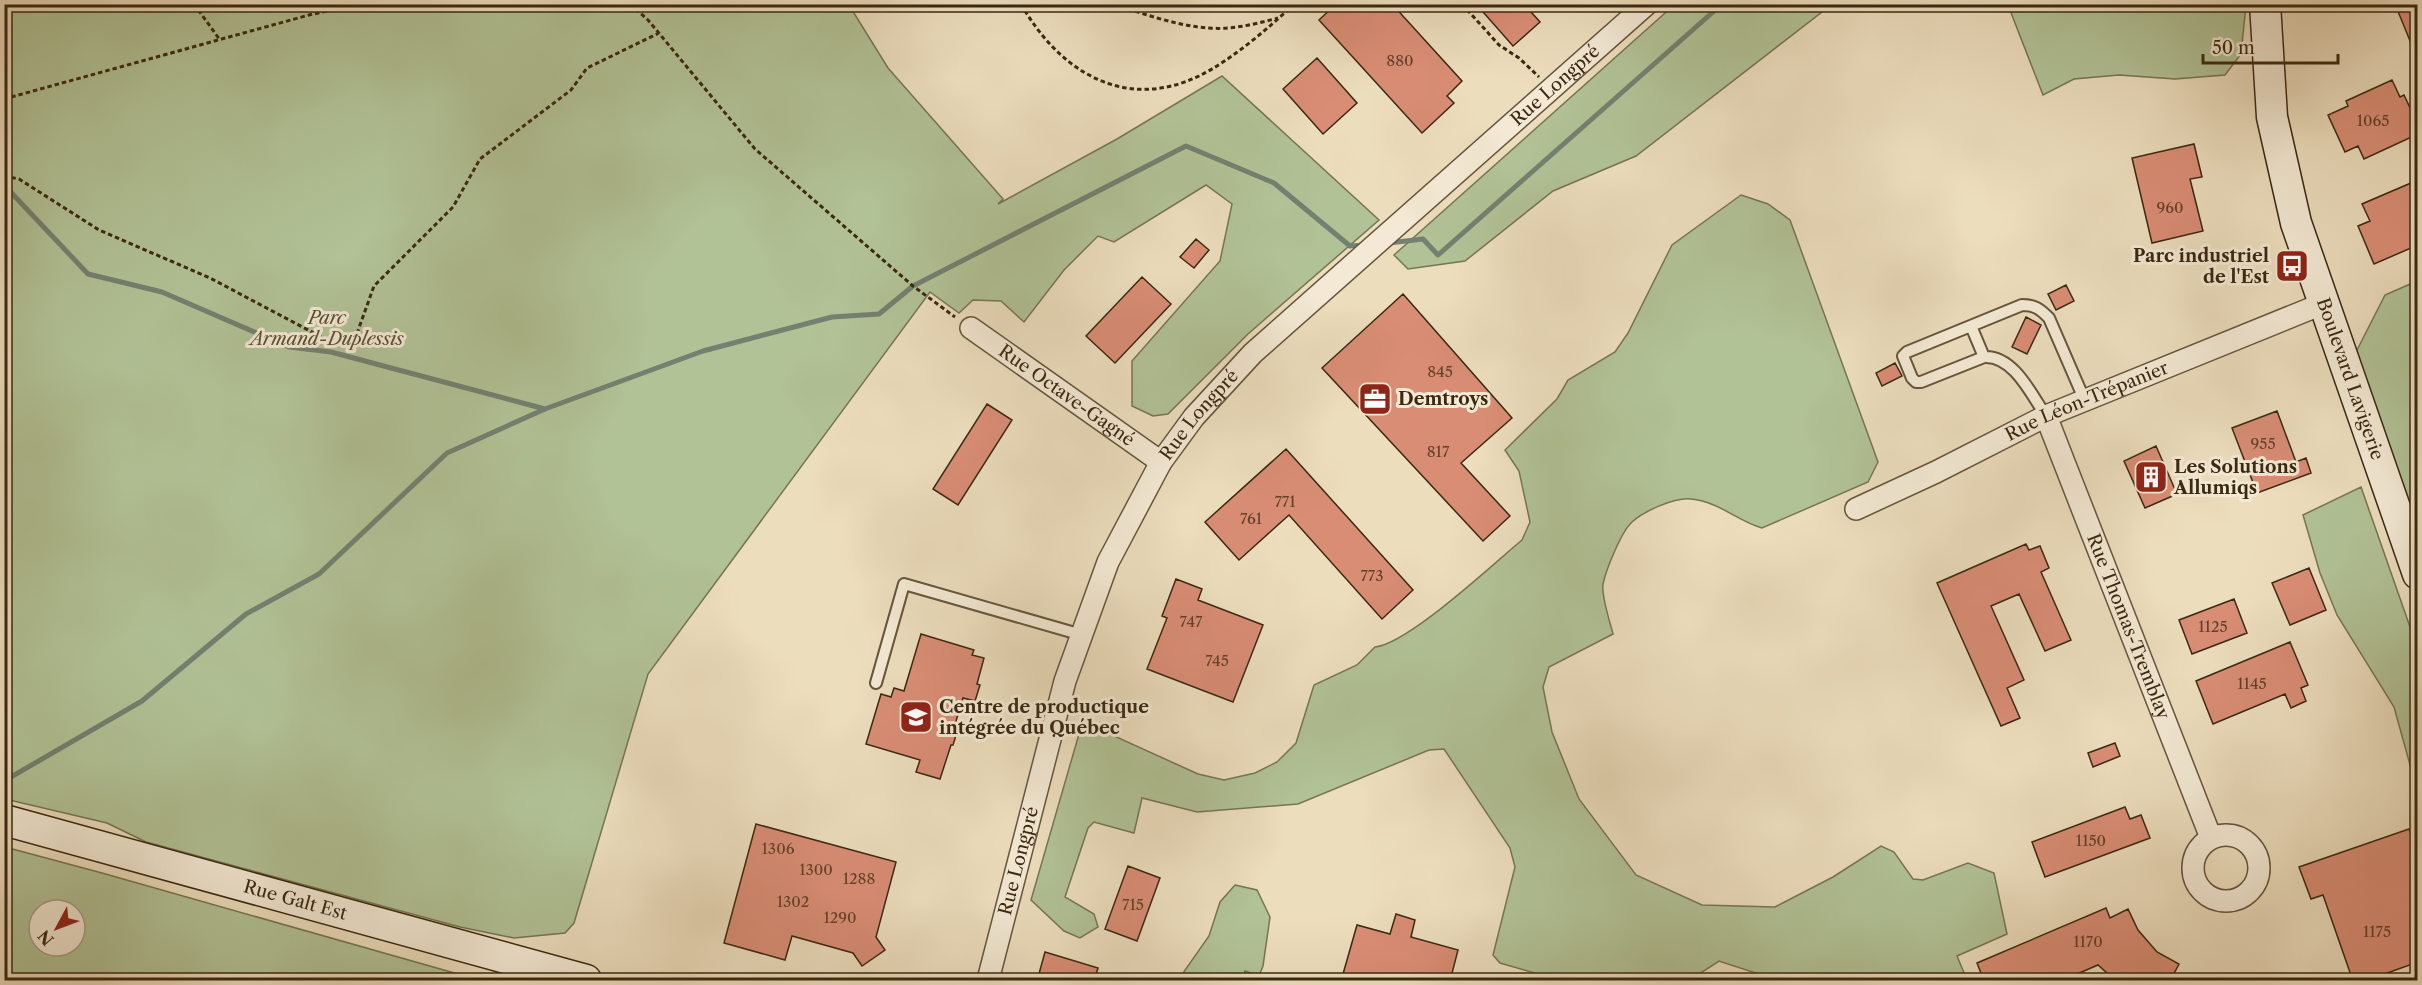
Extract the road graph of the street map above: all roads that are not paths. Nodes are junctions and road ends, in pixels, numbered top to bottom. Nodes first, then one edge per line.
1 (1647, 4) edge
2 (2265, 4) edge
3 (2322, 304) junction
4 (1971, 326) junction
5 (971, 328) road end
6 (1984, 357) junction
7 (2085, 400) junction
8 (2046, 416) junction
9 (1161, 462) junction
10 (1856, 509) dead end
11 (2418, 574) edge
12 (1082, 635) junction
13 (876, 683) dead end
14 (4, 820) edge
15 (2211, 838) dead end
16 (586, 981) edge
17 (988, 981) edge

1 - 9 street, Rue Longpré
2 - 3 street, Boulevard Lavigerie
3 - 7 street, Rue Léon-Trépanier
3 - 11 street, Boulevard Lavigerie
4 - 6 lane
4 - 6 lane
4 - 7 lane
5 - 9 street, Rue Octave-Gagné
6 - 8 lane
7 - 8 street, Rue Léon-Trépanier
8 - 10 street, Rue Léon-Trépanier
8 - 15 street, Rue Thomas-Tremblay
9 - 12 street, Rue Longpré
12 - 13 lane
12 - 17 street, Rue Longpré
14 - 16 street, Rue Galt Est

